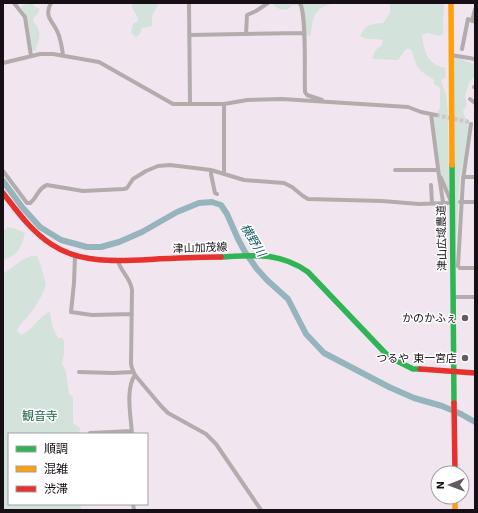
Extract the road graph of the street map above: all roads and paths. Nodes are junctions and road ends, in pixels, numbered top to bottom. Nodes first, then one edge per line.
1 (14, 3) edge
2 (51, 3) edge
3 (189, 3) edge
4 (268, 3) edge
5 (300, 3) edge
6 (451, 3) edge
7 (475, 9) edge
8 (474, 21) edge
9 (304, 33) junction
10 (246, 34) junction
11 (189, 35) junction
12 (462, 49) dead end
13 (63, 55) junction
14 (451, 55) junction
15 (31, 56) junction
16 (475, 59) edge
17 (3, 63) edge
18 (470, 99) dead end
19 (324, 101) junction
20 (475, 103) edge
21 (190, 104) junction
22 (224, 104) junction
23 (431, 114) junction
24 (436, 115) tunnel mouth
25 (472, 124) edge
26 (211, 170) junction
27 (395, 170) dead end
28 (438, 170) junction
29 (3, 171) edge
30 (224, 173) junction
31 (439, 176) junction
32 (463, 177) junction
33 (475, 177) edge
34 (430, 185) dead end
35 (3, 193) edge
36 (217, 194) dead end
37 (443, 202) junction
38 (461, 202) junction
39 (475, 202) edge
40 (432, 203) junction
41 (450, 203) junction
42 (75, 256) junction
43 (118, 261) junction
44 (475, 268) edge
45 (453, 297) junction
46 (475, 297) edge
47 (132, 314) junction
48 (454, 371) junction
49 (79, 372) dead end
50 (134, 373) junction
51 (475, 373) edge
52 (132, 432) edge
53 (90, 433) edge
54 (455, 465) edge
55 (261, 510) edge

1 - 15 street
2 - 13 street
3 - 11 street
4 - 10 street
5 - 9 street
6 - 14 main road, 津山広域農道
7 - 8 street
8 - 12 street
9 - 10 street
9 - 19 street
10 - 11 street
11 - 21 street
13 - 15 street
13 - 21 street
14 - 16 street
14 - 41 main road, 津山広域農道
15 - 17 street
18 - 20 street
19 - 22 street
19 - 23 street
21 - 22 street
22 - 30 street
23 - 24 street
23 - 28 street
25 - 32 street
26 - 29 street
26 - 30 street
26 - 36 street
27 - 28 street
28 - 31 street
30 - 40 street
31 - 37 street
31 - 41 street
32 - 33 street
32 - 38 street
34 - 40 street
35 - 42 main road, 津山加茂線
37 - 40 street
37 - 41 street
38 - 39 street
38 - 44 street
41 - 45 main road, 津山広域農道
42 - 43 main road, 津山加茂線
42 - 47 street
43 - 47 street
43 - 48 main road, 津山加茂線
45 - 46 street
45 - 48 main road, 津山広域農道
47 - 50 street
48 - 51 main road, 津山加茂線
48 - 54 main road, 津山広域農道
49 - 50 street
50 - 52 street
50 - 55 street
52 - 53 street

